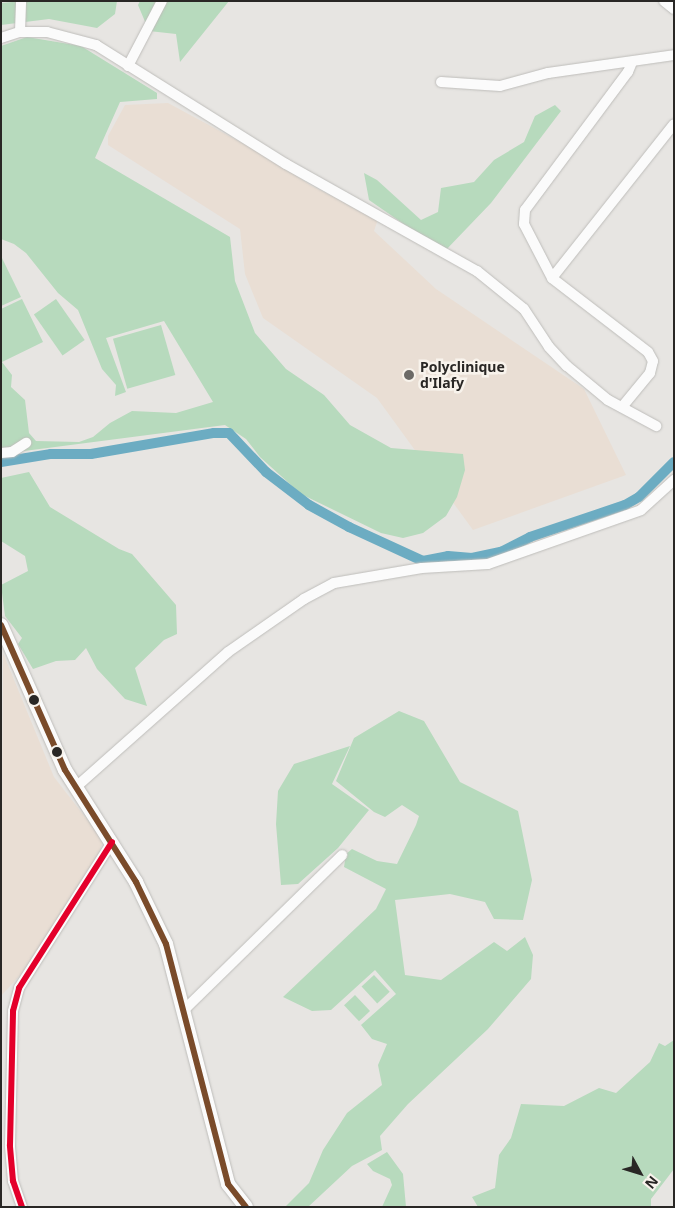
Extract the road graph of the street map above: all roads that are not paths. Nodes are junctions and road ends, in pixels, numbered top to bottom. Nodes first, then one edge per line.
1 (21, 1) edge
2 (162, 1) edge
3 (664, 1) edge
4 (674, 9) edge
5 (20, 32) junction
6 (1, 38) edge
7 (674, 55) edge
8 (632, 62) junction
9 (128, 66) junction
10 (441, 82) dead end
11 (674, 124) edge
12 (552, 278) junction
13 (622, 407) junction
14 (656, 426) dead end
15 (26, 443) dead end
16 (1, 453) edge
17 (674, 480) edge
18 (1, 625) edge
19 (76, 786) junction
20 (112, 842) junction
21 (342, 855) dead end
22 (185, 1009) junction
23 (22, 1207) edge
24 (246, 1207) edge

1 - 5 street
2 - 9 street
3 - 4 street
5 - 6 street
5 - 9 street
7 - 8 street
8 - 10 street
8 - 12 street
9 - 13 street
11 - 12 street
12 - 13 street
13 - 14 street
15 - 16 street
17 - 19 street
18 - 19 main road
19 - 20 main road
20 - 22 main road
20 - 23 street
21 - 22 street
22 - 24 main road

